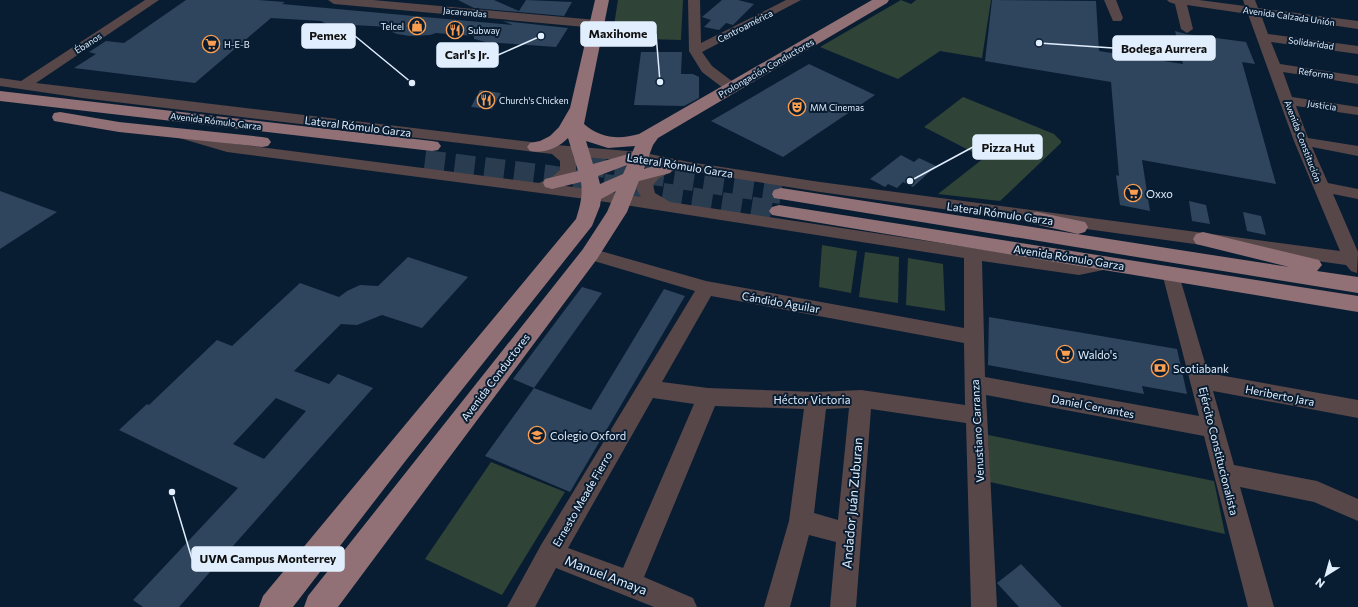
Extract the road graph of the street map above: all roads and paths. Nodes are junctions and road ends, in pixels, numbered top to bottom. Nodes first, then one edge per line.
1 (153, 0) edge
2 (334, 0) edge
3 (602, 0) edge
4 (694, 0) edge
5 (766, 0) edge
6 (882, 0) edge
7 (1110, 0) edge
8 (1176, 0) edge
9 (1219, 0) edge
10 (790, 2) edge
11 (1251, 5) edge
12 (1116, 18) dead end
13 (1358, 18) edge
14 (596, 24) junction
15 (1358, 25) edge
16 (1187, 28) dead end
17 (1263, 36) junction
18 (1358, 50) edge
19 (695, 51) junction
20 (1274, 67) junction
21 (1358, 80) edge
22 (0, 82) edge
23 (22, 86) junction
24 (732, 88) junction
25 (82, 94) junction
26 (0, 96) edge
27 (1287, 100) junction
28 (0, 107) edge
29 (132, 110) junction
30 (1358, 111) edge
31 (576, 117) junction
32 (181, 134) junction
33 (1302, 141) junction
34 (645, 146) junction
35 (536, 147) junction
36 (556, 150) junction
37 (1358, 150) edge
38 (579, 152) junction
39 (666, 166) junction
40 (632, 177) junction
41 (590, 184) junction
42 (545, 186) junction
43 (1321, 187) junction
44 (1358, 194) edge
45 (622, 200) junction
46 (671, 208) junction
47 (1037, 218) junction
48 (1203, 239) junction
49 (590, 254) junction
50 (972, 255) junction
51 (1189, 258) junction
52 (1356, 262) edge
53 (1107, 264) junction
54 (1171, 273) junction
55 (1358, 282) edge
56 (1358, 285) edge
57 (706, 288) junction
58 (1358, 304) edge
59 (974, 337) junction
60 (1201, 380) junction
61 (975, 384) junction
62 (646, 388) junction
63 (708, 397) junction
64 (861, 399) junction
65 (816, 401) junction
66 (1358, 409) edge
67 (977, 416) junction
68 (1212, 428) junction
69 (1224, 473) junction
70 (1358, 510) edge
71 (801, 521) junction
72 (848, 534) junction
73 (550, 554) junction
74 (629, 583) junction
75 (274, 607) edge
76 (319, 607) edge
77 (520, 607) edge
78 (684, 607) edge
79 (777, 607) edge
80 (843, 607) edge
81 (984, 607) edge
82 (1261, 607) edge

1 - 23 street, Ébanos
2 - 14 street, Jacarandas
3 - 14 main road
4 - 19 street
5 - 10 street
6 - 24 main road, Prolongación Conductores
7 - 12 street
8 - 11 street, Avenida Calzada Unión
8 - 16 street
9 - 11 street, Avenida Calzada Unión
10 - 19 street, Centroamérica
11 - 13 street, Avenida Calzada Unión
11 - 15 street, Avenida Calzada Unión
11 - 17 street, Avenida Constitución
14 - 31 main road
17 - 18 street, Solidaridad
17 - 20 street, Avenida Constitución
19 - 24 street
20 - 21 street, Reforma
20 - 27 street, Avenida Constitución
22 - 23 street, Lateral Rómulo Garza
23 - 25 street, Lateral Rómulo Garza
24 - 34 main road, Prolongación Conductores
25 - 29 main road
25 - 35 street, Lateral Rómulo Garza
26 - 29 main road, Avenida Rómulo Garza
27 - 30 street, Justicia
27 - 33 street, Avenida Constitución
28 - 32 main road, Avenida Rómulo Garza
29 - 32 main road, Avenida Rómulo Garza
31 - 34 main road
31 - 35 main road
31 - 38 main road
32 - 42 street
33 - 37 street
33 - 43 street, Avenida Constitución
34 - 38 street, Lateral Rómulo Garza
34 - 39 main road
34 - 40 main road, Avenida Conductores
34 - 41 main road
35 - 36 street, Lateral Rómulo Garza
36 - 38 street, Lateral Rómulo Garza
36 - 42 street
38 - 41 main road
39 - 40 main road
39 - 46 street
39 - 47 street, Lateral Rómulo Garza
40 - 41 main road
40 - 45 main road, Avenida Conductores
41 - 42 main road
41 - 45 street
41 - 75 main road
43 - 44 street
43 - 52 street, Avenida Constitución
45 - 46 street
45 - 49 main road, Avenida Conductores
46 - 50 street
47 - 48 street, Lateral Rómulo Garza
47 - 51 main road
48 - 52 street, Lateral Rómulo Garza
48 - 55 main road
49 - 57 street, Cándido Aguilar
49 - 76 main road, Avenida Conductores
50 - 53 street
50 - 59 street, Venustiano Carranza
51 - 53 main road, Avenida Rómulo Garza
51 - 56 main road, Avenida Rómulo Garza
53 - 54 main road, Avenida Rómulo Garza
54 - 58 main road, Avenida Rómulo Garza
54 - 60 street, Ejército Constitucionalista
57 - 59 street, Cándido Aguilar
57 - 62 street, Ernesto Meade Fierro
59 - 61 street, Venustiano Carranza
60 - 66 street, Heriberto Jara
60 - 68 street, Ejército Constitucionalista
61 - 67 street, Venustiano Carranza
61 - 68 street, Daniel Cervantes
62 - 63 street, Héctor Victoria
62 - 73 street, Ernesto Meade Fierro
63 - 65 street, Héctor Victoria
63 - 74 street
64 - 65 street, Héctor Victoria
64 - 67 street, Héctor Victoria
64 - 72 street, Andador Juán Zuburan
65 - 71 street
67 - 81 street, Venustiano Carranza
68 - 69 street, Ejército Constitucionalista
69 - 70 street
69 - 82 street, Ejército Constitucionalista
71 - 72 street
71 - 79 street
72 - 80 street, Andador Juán Zuburan
73 - 74 street, Manuel Amaya
73 - 77 street, Ernesto Meade Fierro
74 - 78 street, Manuel Amaya

